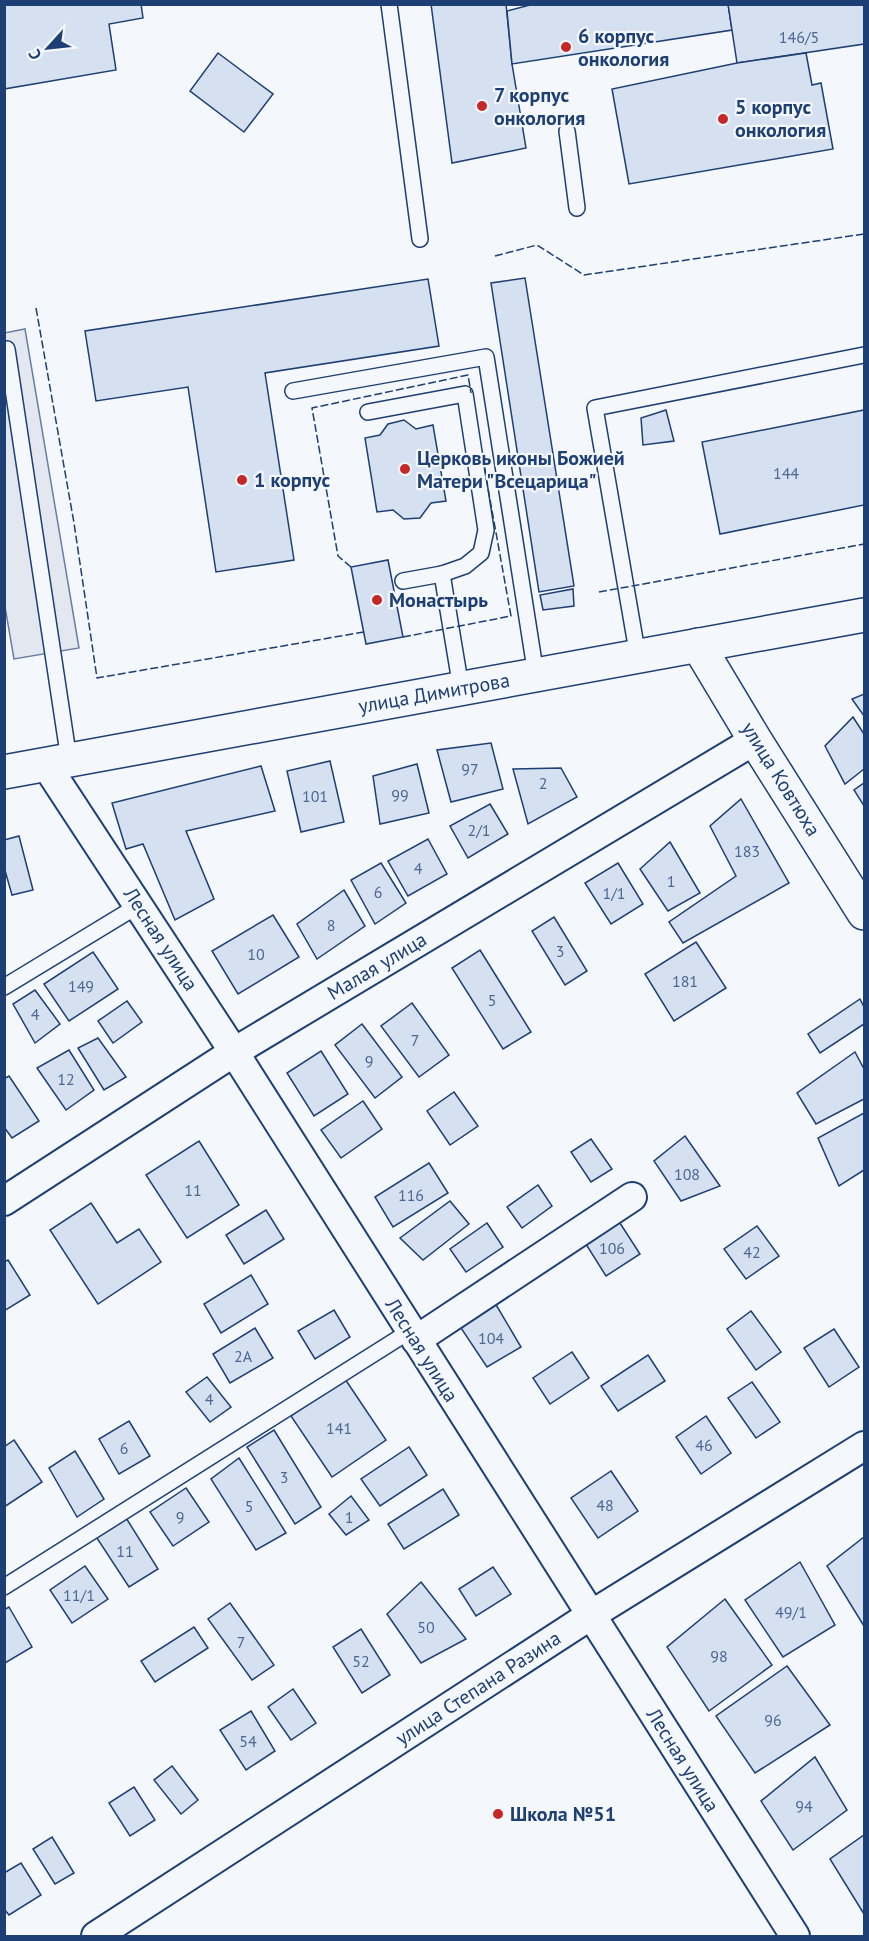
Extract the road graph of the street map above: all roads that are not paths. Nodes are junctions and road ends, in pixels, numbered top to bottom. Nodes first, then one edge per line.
1 (389, 4) edge
2 (567, 131) dead end
3 (577, 208) dead end
4 (420, 239) dead end
5 (7, 349) dead end
6 (864, 355) edge
7 (293, 391) dead end
8 (368, 412) dead end
9 (442, 574) junction
10 (403, 582) dead end
11 (864, 615) edge
12 (698, 645) junction
13 (638, 657) junction
14 (536, 675) junction
15 (461, 688) junction
16 (755, 740) junction
17 (57, 763) junction
18 (4, 772) edge
19 (139, 905) junction
20 (864, 913) edge
21 (4, 987) edge
22 (234, 1052) junction
23 (632, 1197) dead end
24 (4, 1201) edge
25 (413, 1336) junction
26 (864, 1446) edge
27 (4, 1587) edge
28 (591, 1615) junction
29 (96, 1936) edge
30 (795, 1936) edge

1 - 4 lane
2 - 3 lane
5 - 17 lane
6 - 13 lane
7 - 14 lane
8 - 9 lane
9 - 10 lane
9 - 15 lane
11 - 12 street, улица Димитрова
12 - 13 street, улица Димитрова
12 - 16 street, улица Ковтюха
13 - 14 street, улица Димитрова
14 - 15 street, улица Димитрова
15 - 17 street, улица Димитрова
16 - 20 street, улица Ковтюха
16 - 22 street, Малая улица
17 - 18 street, улица Димитрова
17 - 19 street, Лесная улица
19 - 21 lane
19 - 22 street, Лесная улица
22 - 24 street, Малая улица
22 - 25 street, Лесная улица
23 - 25 street
25 - 27 lane
25 - 28 street, Лесная улица
26 - 28 street, улица Степана Разина
28 - 29 street, улица Степана Разина
28 - 30 street, Лесная улица

